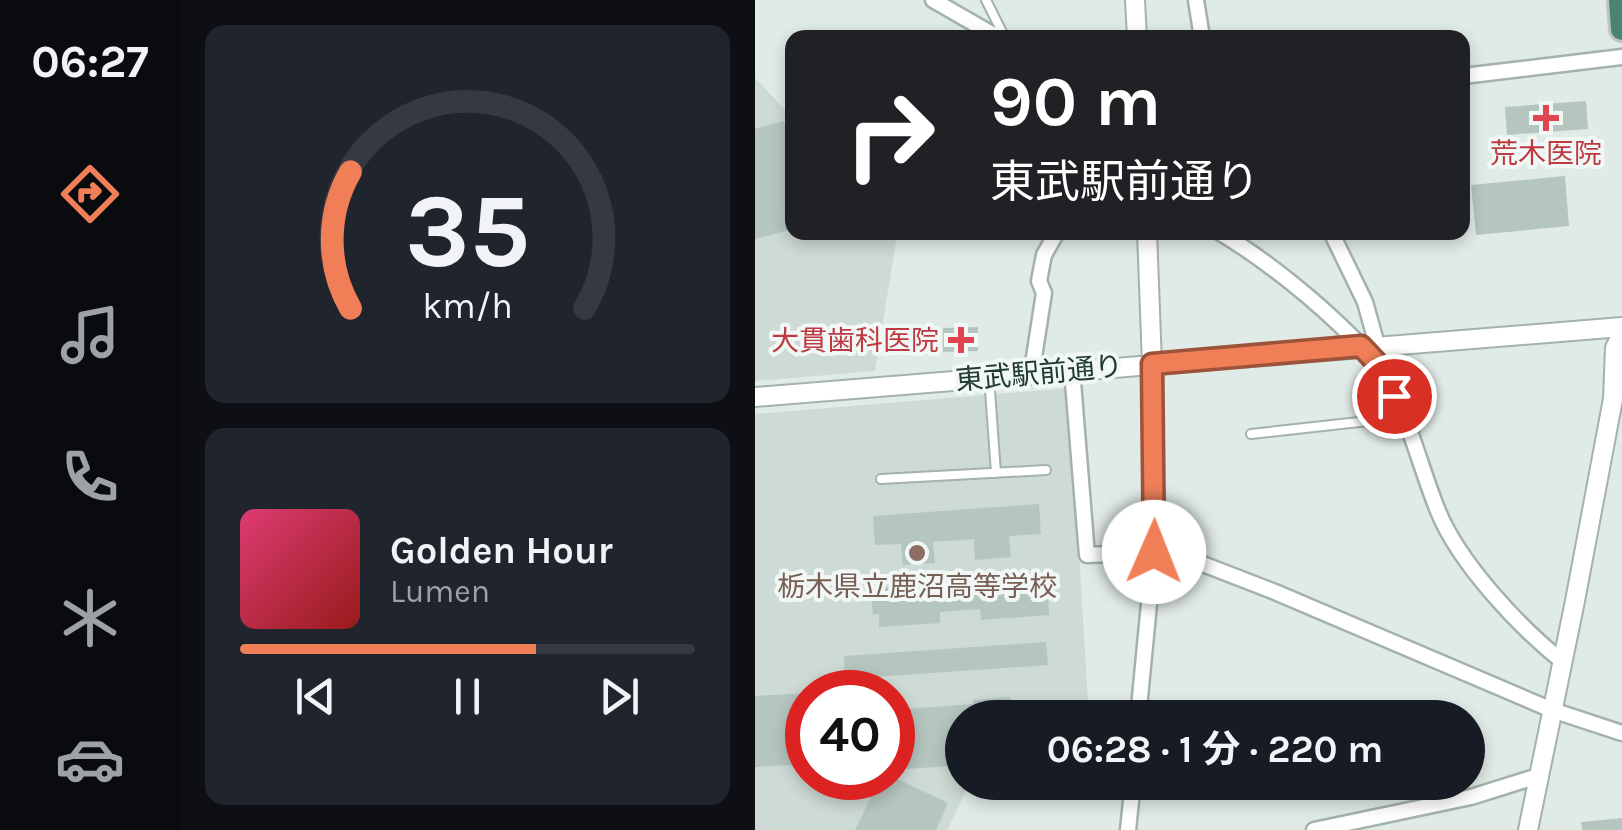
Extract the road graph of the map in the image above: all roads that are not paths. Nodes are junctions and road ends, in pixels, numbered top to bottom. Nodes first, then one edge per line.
1 (933, 0) edge
2 (986, 0) edge
3 (1135, 0) edge
4 (1196, 0) edge
5 (1621, 0) edge
6 (1622, 29) edge
7 (987, 30) edge
8 (999, 30) edge
9 (1137, 30) edge
10 (1201, 30) edge
11 (1622, 58) edge
12 (1470, 75) edge
13 (1052, 240) edge
14 (1147, 240) edge
15 (1236, 240) edge
16 (1335, 240) edge
17 (1622, 330) edge
18 (1369, 346) junction
19 (1152, 364) junction
20 (1072, 370) junction
21 (1035, 374) junction
22 (989, 378) junction
23 (755, 397) edge
24 (1404, 418) junction
25 (1251, 434) dead end
26 (1046, 470) dead end
27 (996, 473) junction
28 (881, 480) dead end
29 (1154, 552) junction
30 (1563, 662) junction
31 (1140, 700) edge
32 (1552, 710) junction
33 (1622, 734) edge
34 (1539, 776) junction
35 (1132, 800) edge
36 (1129, 830) edge
37 (1314, 830) edge
38 (1528, 830) edge

1 - 7 street
2 - 8 lane
3 - 9 street
4 - 10 street
5 - 6 highway
11 - 12 street
13 - 21 street
14 - 19 street
15 - 18 street
16 - 18 street
17 - 18 street, 東武駅前通り
17 - 30 street
18 - 19 street, 東武駅前通り
18 - 24 street
19 - 20 street, 東武駅前通り
19 - 29 street
20 - 21 street, 東武駅前通り
20 - 29 street
21 - 22 street, 東武駅前通り
22 - 23 street, 東武駅前通り
22 - 27 lane
24 - 25 lane
24 - 30 street
26 - 27 lane
27 - 28 lane
29 - 31 street
29 - 32 street
30 - 32 street
32 - 33 street
32 - 34 street
34 - 37 street
34 - 38 street
35 - 36 street

